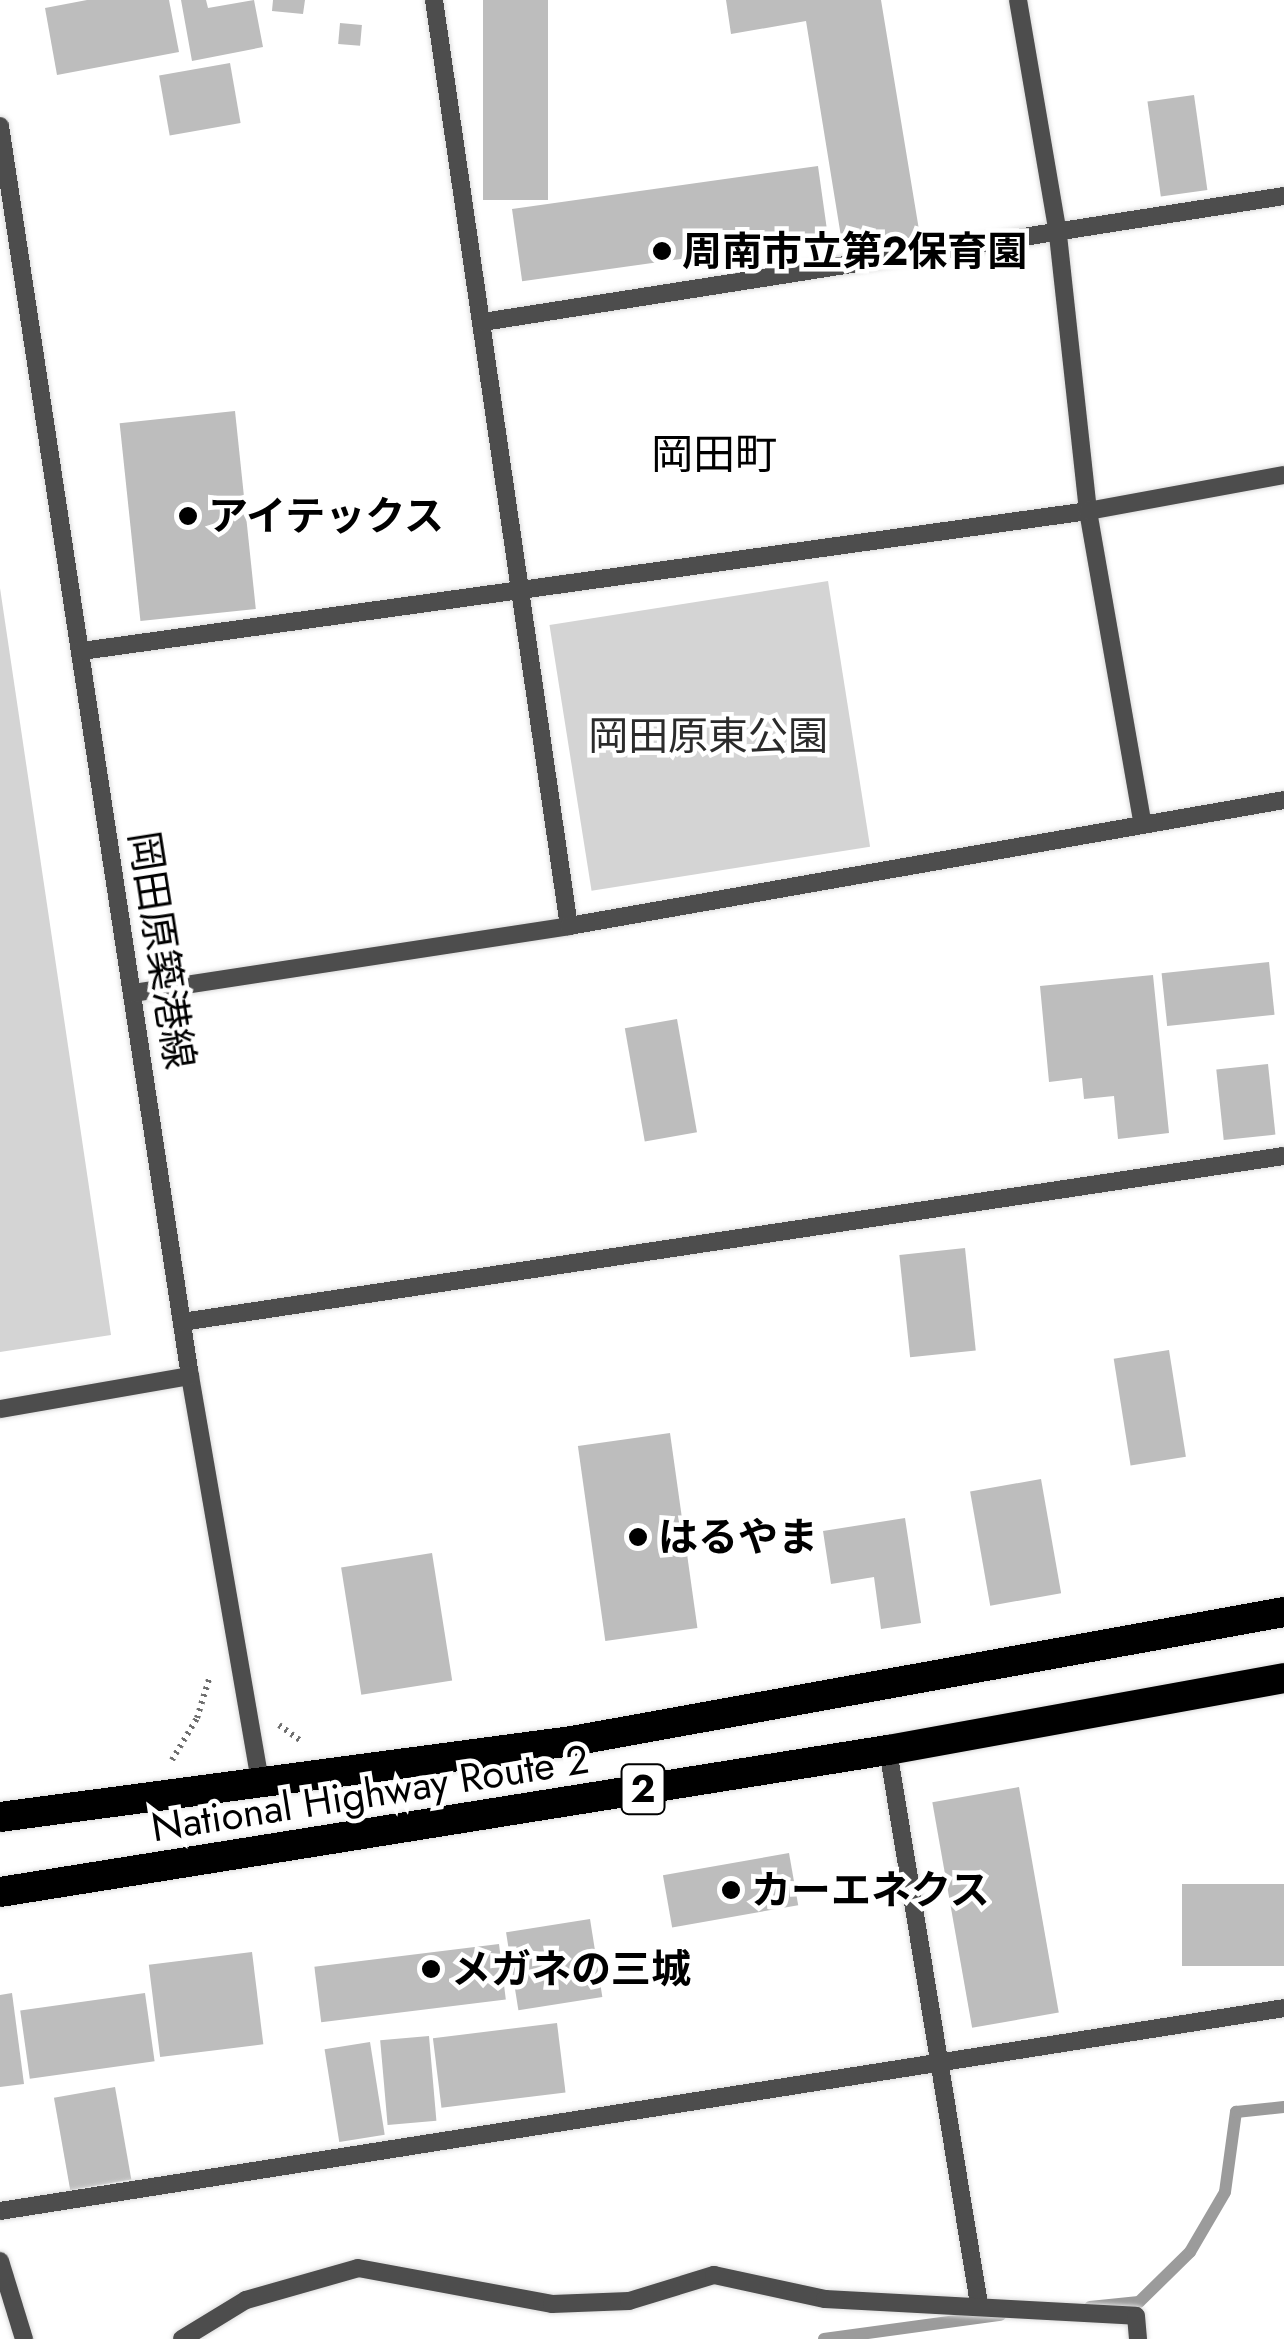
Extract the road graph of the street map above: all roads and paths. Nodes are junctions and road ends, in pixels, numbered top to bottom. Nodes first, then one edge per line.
1 (434, 0) edge
2 (1018, 0) edge
3 (0, 126) edge
4 (1284, 196) edge
5 (1058, 234) junction
6 (483, 322) junction
7 (1284, 475) edge
8 (1088, 511) junction
9 (524, 591) junction
10 (82, 651) junction
11 (1284, 800) edge
12 (1142, 821) junction
13 (569, 926) junction
14 (133, 993) junction
15 (1284, 1156) edge
16 (182, 1322) junction
17 (190, 1376) junction
18 (0, 1408) edge
19 (1284, 1612) edge
20 (1284, 1678) edge
21 (203, 1695) dead end
22 (888, 1750) junction
23 (166, 1770) dead end
24 (260, 1784) junction
25 (0, 1817) edge
26 (0, 1892) edge
27 (1284, 2008) edge
28 (936, 2067) junction
29 (0, 2211) edge
30 (0, 2261) edge
31 (979, 2304) junction
32 (24, 2339) edge
33 (182, 2339) edge
34 (1138, 2339) edge

1 - 6 street
2 - 5 street
3 - 10 street, 岡田原築港線
4 - 5 street
5 - 6 street
5 - 8 street
6 - 9 street
7 - 8 street
8 - 9 street
8 - 12 street
9 - 10 street
9 - 13 street
10 - 14 street, 岡田原築港線
11 - 12 street
12 - 13 street
13 - 14 street
14 - 16 street, 岡田原築港線
15 - 16 street
16 - 17 street, 岡田原築港線
17 - 18 street
17 - 24 street, 岡田原築港線
19 - 24 highway, National Highway Route 2 / 2
20 - 22 highway, National Highway Route 2 / 2
21 - 23 path
22 - 26 highway, National Highway Route 2 / 2
22 - 28 street
24 - 25 highway, National Highway Route 2 / 2
27 - 28 street
28 - 29 street
28 - 31 street
30 - 32 street
31 - 33 street
31 - 34 street

